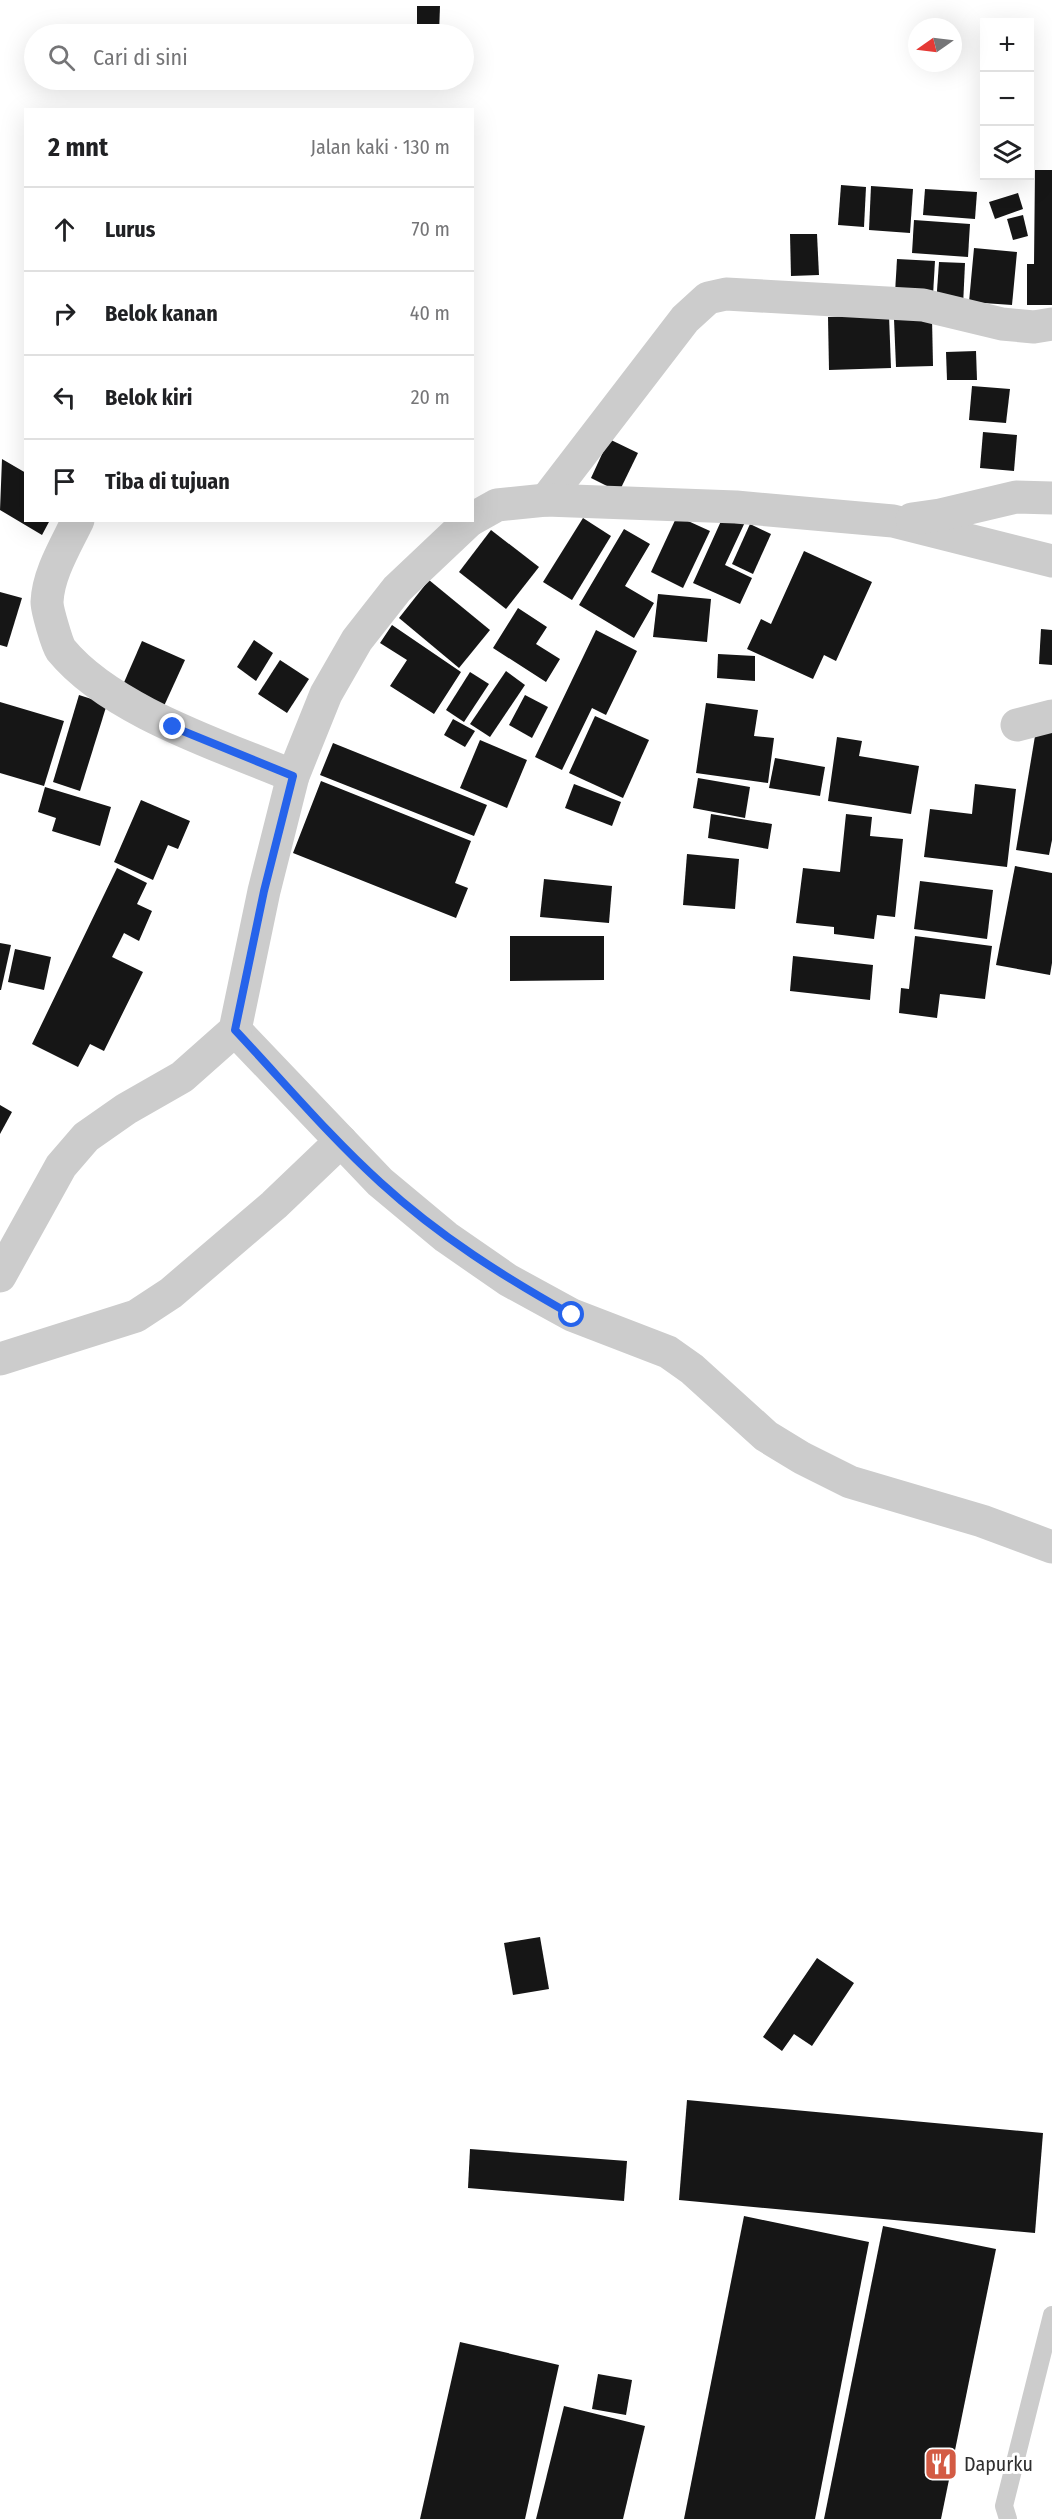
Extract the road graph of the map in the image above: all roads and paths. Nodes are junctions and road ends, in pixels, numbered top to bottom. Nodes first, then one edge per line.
1 (1052, 324) edge
2 (1052, 498) edge
3 (546, 500) junction
4 (474, 518) edge
5 (892, 521) junction
6 (77, 522) edge
7 (469, 522) edge
8 (1052, 561) edge
9 (1052, 716) edge
10 (1017, 725) dead end
11 (293, 776) junction
12 (235, 1030) junction
13 (341, 1141) junction
14 (0, 1276) edge
15 (0, 1359) edge
16 (1052, 1547) edge
17 (1052, 2315) edge
18 (1008, 2519) edge

1 - 3 street
2 - 5 street
3 - 4 street
3 - 5 street
5 - 8 street
6 - 11 street
7 - 11 street
9 - 10 street
11 - 12 street
12 - 13 street
12 - 14 street
13 - 15 street
13 - 16 street
17 - 18 lane

